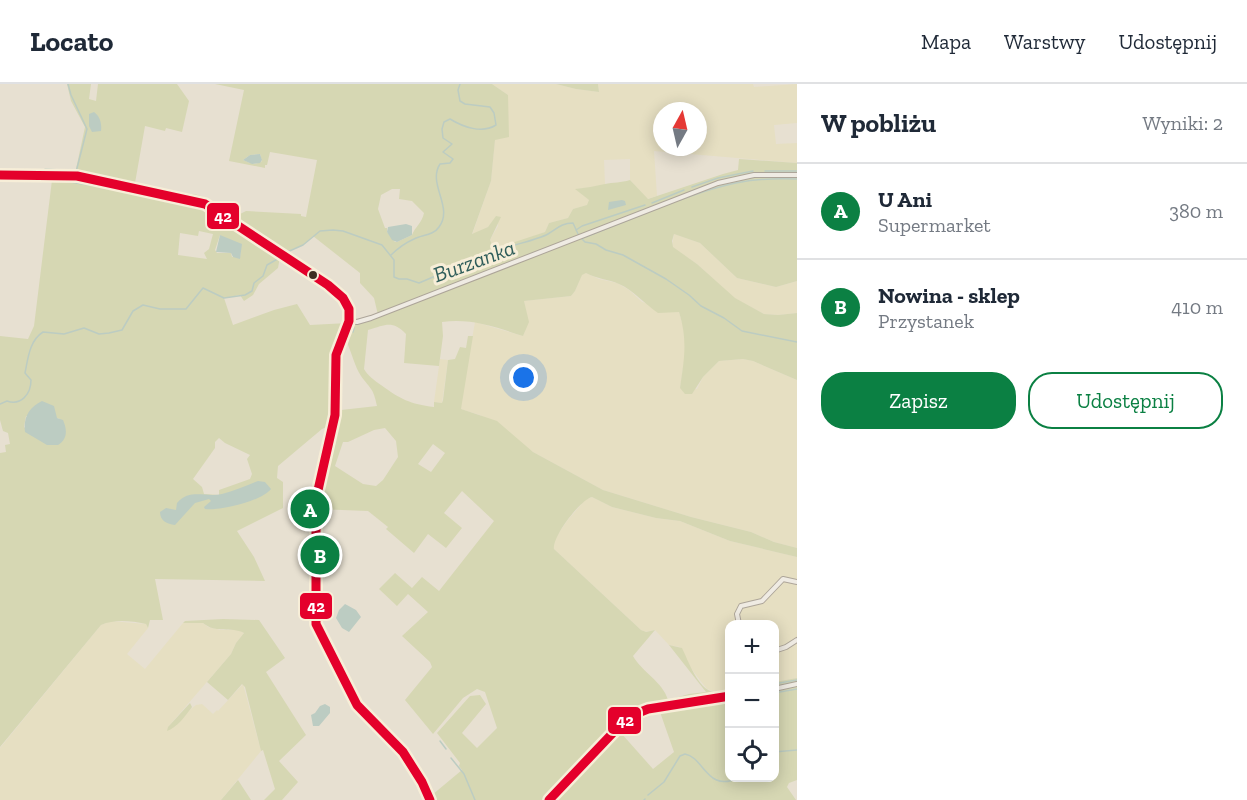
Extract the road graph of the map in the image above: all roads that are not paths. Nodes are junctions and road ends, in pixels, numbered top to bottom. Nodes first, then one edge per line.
1 (0, 175) edge
2 (797, 175) edge
3 (349, 321) junction
4 (797, 582) edge
5 (738, 620) edge
6 (797, 640) edge
7 (779, 650) edge
8 (797, 684) edge
9 (779, 687) edge
10 (725, 697) edge
11 (430, 800) edge
12 (549, 800) edge

1 - 3 street
2 - 3 street
3 - 11 street
4 - 5 street
6 - 7 street
8 - 9 street
10 - 12 street

